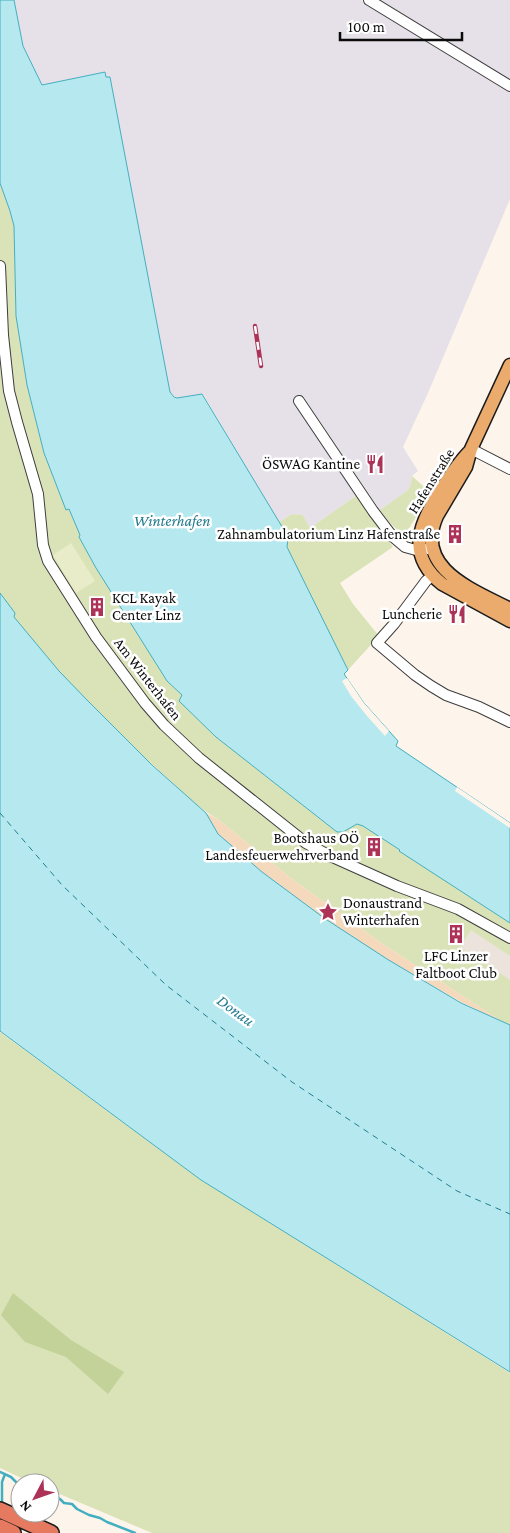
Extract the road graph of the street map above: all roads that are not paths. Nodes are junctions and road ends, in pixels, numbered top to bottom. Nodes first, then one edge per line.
1 (369, 0) edge
2 (510, 86) edge
3 (0, 266) edge
4 (510, 365) edge
5 (299, 401) dead end
6 (471, 449) junction
7 (510, 469) edge
8 (433, 548) junction
9 (420, 550) junction
10 (433, 575) junction
11 (510, 609) edge
12 (510, 621) edge
13 (510, 722) edge
14 (510, 938) edge
15 (7, 1513) edge
16 (51, 1533) edge

1 - 2 street
3 - 14 street, Am Winterhafen
4 - 6 main road
5 - 9 street
6 - 7 street
6 - 8 main road, Hafenstraße
6 - 9 main road, Hafenstraße
8 - 9 street
8 - 11 main road
9 - 10 main road
10 - 12 main road
10 - 13 street
15 - 16 highway

